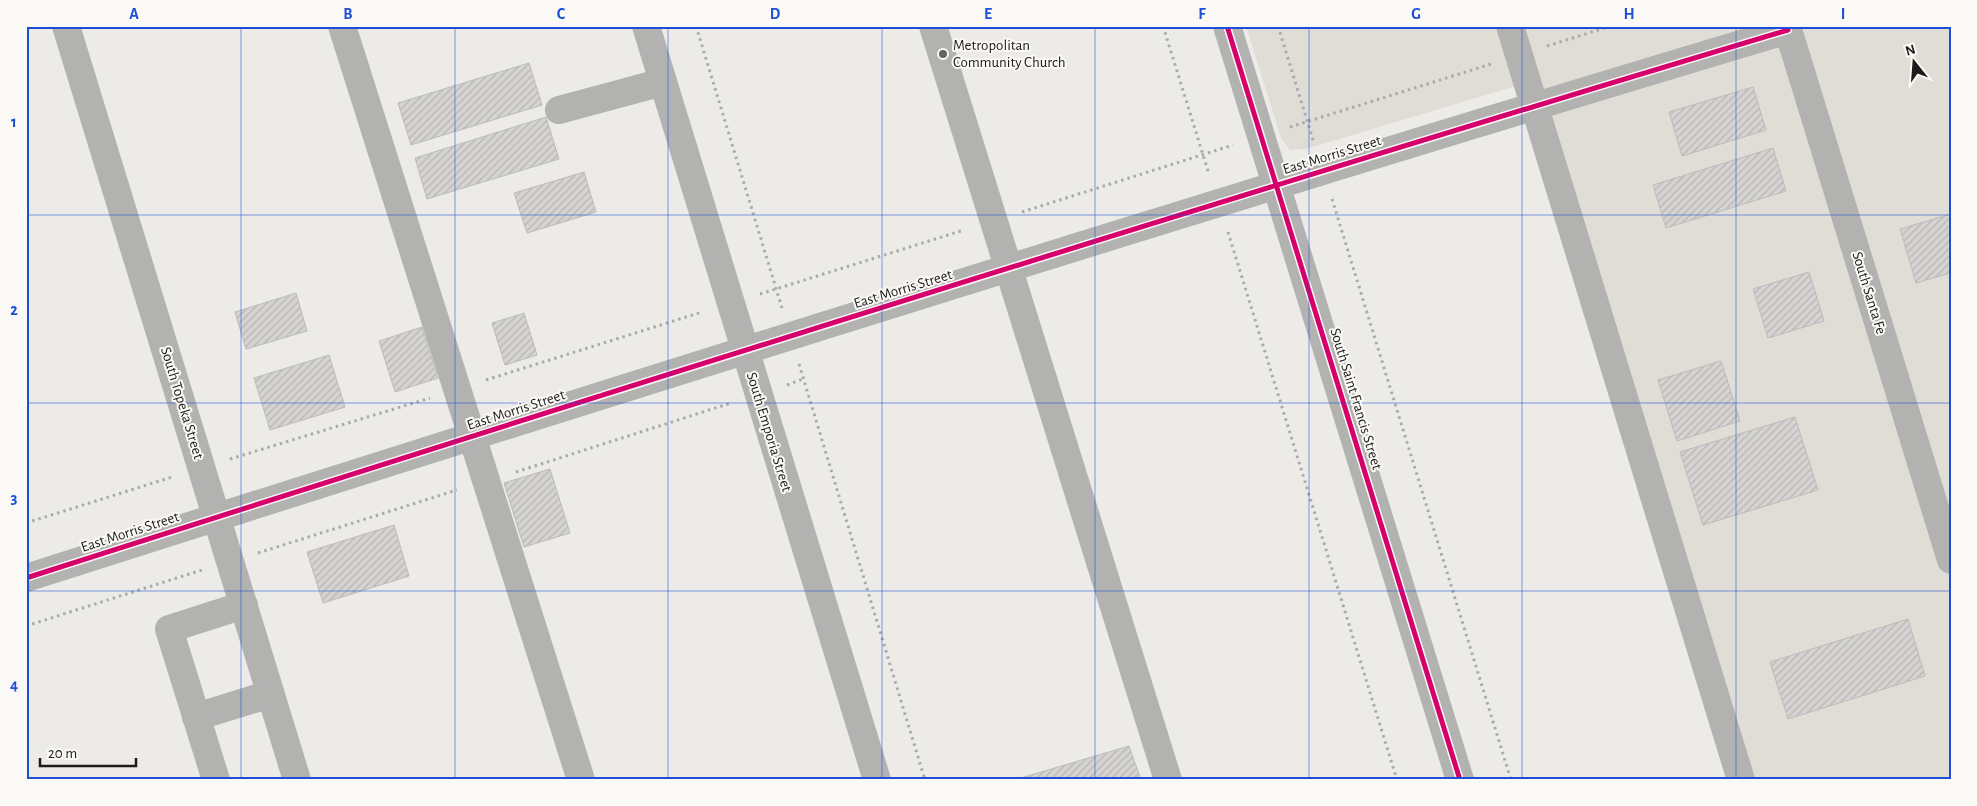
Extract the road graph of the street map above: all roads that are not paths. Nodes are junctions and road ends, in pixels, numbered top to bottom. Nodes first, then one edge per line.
1 (66, 26) edge
2 (342, 26) edge
3 (646, 26) edge
4 (933, 26) edge
5 (1228, 26) edge
6 (1510, 26) edge
7 (1788, 28) edge
8 (663, 82) junction
9 (1534, 106) junction
10 (558, 110) dead end
11 (1276, 186) junction
12 (1007, 269) junction
13 (744, 351) junction
14 (472, 437) junction
15 (217, 517) junction
16 (1951, 560) edge
17 (26, 578) edge
18 (244, 605) junction
19 (270, 694) junction
20 (196, 717) junction
21 (216, 780) edge
22 (297, 780) edge
23 (581, 780) edge
24 (877, 780) edge
25 (1168, 780) edge
26 (1460, 780) edge
27 (1741, 780) edge

1 - 15 street, South Topeka Street
2 - 14 street
3 - 8 street, South Emporia Street
4 - 12 street
5 - 11 street, South Saint Francis Street
6 - 9 street
7 - 9 street, East Morris Street
7 - 16 street, South Santa Fe
8 - 10 street
8 - 13 street, South Emporia Street
9 - 11 street, East Morris Street
9 - 27 street
11 - 12 street, East Morris Street
11 - 26 street, South Saint Francis Street
12 - 13 street, East Morris Street
12 - 25 street
13 - 14 street, East Morris Street
13 - 24 street, South Emporia Street
14 - 15 street, East Morris Street
14 - 23 street
15 - 17 street, East Morris Street
15 - 18 street, South Topeka Street
18 - 19 street, South Topeka Street
18 - 20 street
19 - 20 street
19 - 22 street, South Topeka Street
20 - 21 street

